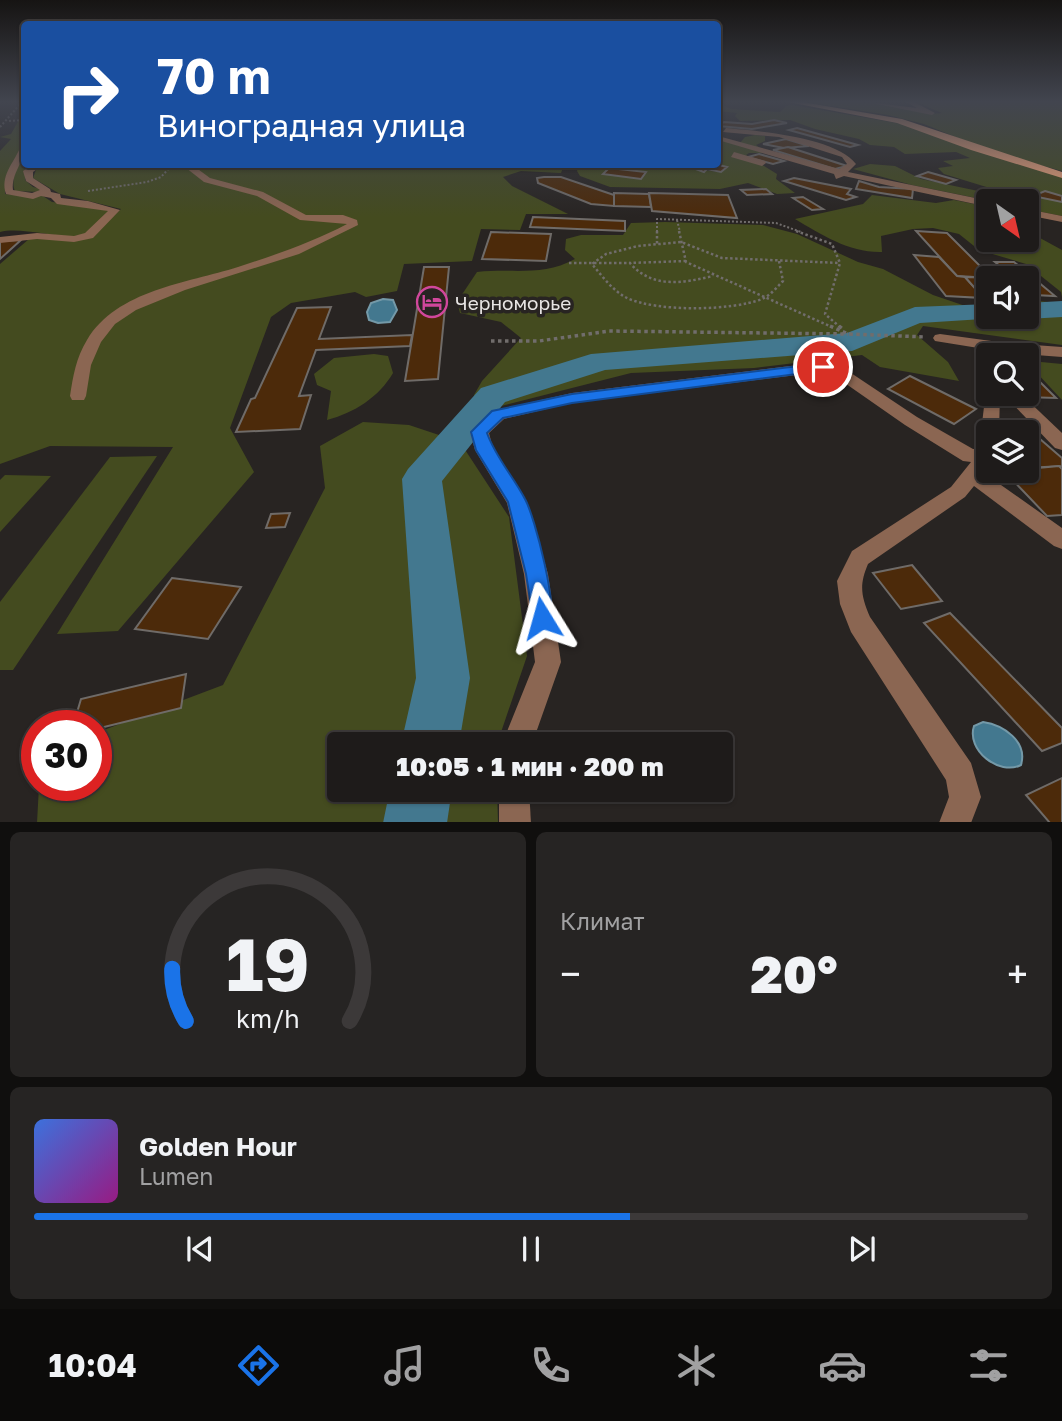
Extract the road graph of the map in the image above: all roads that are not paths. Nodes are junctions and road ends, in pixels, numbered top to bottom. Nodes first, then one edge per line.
1 (726, 140) edge
2 (739, 140) edge
3 (797, 140) edge
4 (953, 140) edge
5 (956, 140) edge
6 (741, 145) junction
7 (734, 155) dead end
8 (21, 159) edge
9 (777, 167) dead end
10 (34, 168) edge
11 (190, 168) edge
12 (839, 173) junction
13 (1062, 174) edge
14 (821, 179) dead end
15 (43, 194) junction
16 (976, 201) edge
17 (1040, 215) edge
18 (1062, 219) edge
19 (0, 240) edge
20 (936, 338) road end
21 (976, 346) edge
22 (1039, 352) edge
23 (1062, 352) edge
24 (78, 396) dead end
25 (1023, 406) edge
26 (1062, 444) edge
27 (976, 454) edge
28 (976, 465) edge
29 (1012, 483) edge
30 (1062, 540) edge
31 (522, 732) edge
32 (514, 802) edge
33 (515, 822) edge
34 (955, 822) edge

1 - 6 street
2 - 6 street
3 - 12 street
4 - 13 main road
5 - 13 main road
6 - 12 street
7 - 9 street
8 - 15 street
10 - 15 street
11 - 24 street
12 - 14 street
12 - 16 street
15 - 19 street
17 - 18 street
20 - 21 street
22 - 23 street
25 - 26 street
27 - 31 street
28 - 34 street
29 - 30 street
32 - 33 street

